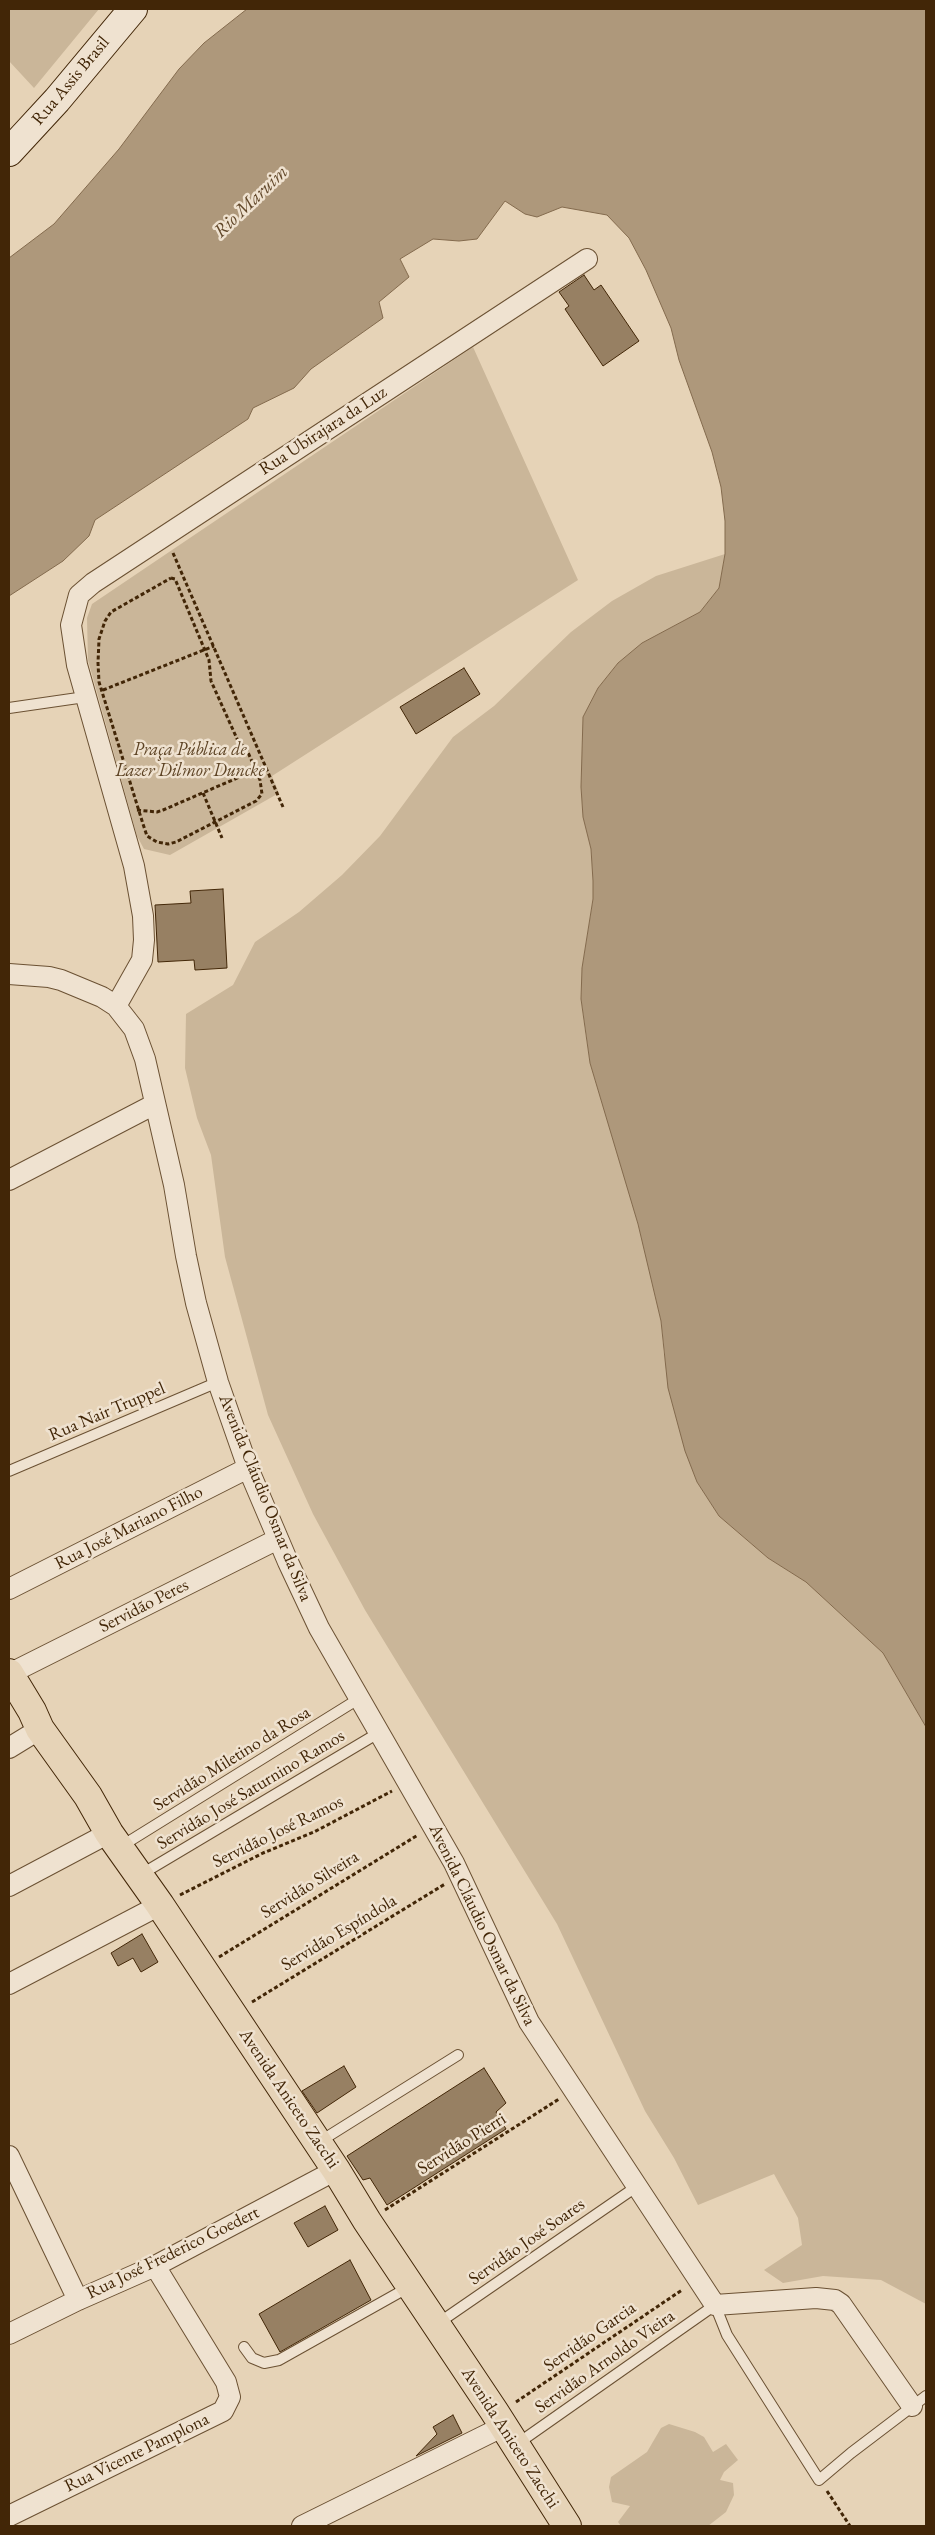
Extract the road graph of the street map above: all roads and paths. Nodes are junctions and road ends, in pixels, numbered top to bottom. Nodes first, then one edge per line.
1 (133, 9) edge
2 (9, 152) edge
3 (587, 259) dead end
4 (166, 535) junction
5 (214, 646) junction
6 (205, 650) junction
7 (94, 694) junction
8 (9, 708) edge
9 (265, 766) junction
10 (256, 770) junction
11 (202, 793) junction
12 (283, 807) dead end
13 (116, 808) junction
14 (139, 810) junction
15 (215, 822) junction
16 (222, 838) dead end
17 (9, 974) edge
18 (116, 1006) junction
19 (155, 1104) junction
20 (9, 1180) edge
21 (218, 1382) junction
22 (248, 1468) junction
23 (9, 1471) edge
24 (278, 1539) junction
25 (9, 1589) edge
26 (9, 1673) edge
27 (360, 1698) junction
28 (40, 1729) junction
29 (380, 1732) junction
30 (9, 1748) edge
31 (408, 1782) junction
32 (434, 1826) junction
33 (114, 1840) junction
34 (139, 1875) junction
35 (460, 1875) junction
36 (9, 1886) edge
37 (160, 1905) junction
38 (201, 1968) junction
39 (9, 1984) edge
40 (232, 2014) junction
41 (458, 2055) dead end
42 (572, 2091) junction
43 (318, 2143) junction
44 (9, 2156) edge
45 (336, 2170) junction
46 (636, 2187) junction
47 (367, 2221) junction
48 (155, 2266) junction
49 (698, 2279) junction
50 (410, 2287) junction
51 (78, 2300) junction
52 (715, 2305) junction
53 (436, 2325) junction
54 (9, 2334) edge
55 (244, 2347) dead end
56 (919, 2401) edge
57 (504, 2428) junction
58 (819, 2480) junction
59 (9, 2516) edge
60 (302, 2526) edge
61 (567, 2526) edge
62 (850, 2526) edge

1 - 2 street, Rua Assis Brasil
3 - 4 street, Rua Ubirajara da Luz
4 - 5 path
4 - 7 street, Rua Ubirajara da Luz
5 - 6 path
5 - 9 path
6 - 7 path
6 - 7 path
6 - 10 path
7 - 8 lane
7 - 13 street
7 - 14 path
9 - 10 path
9 - 12 path
10 - 11 path
10 - 15 path
11 - 14 path
11 - 15 path
13 - 14 path
13 - 18 street
14 - 15 path
15 - 16 path
17 - 18 street
18 - 19 street, Avenida Cláudio Osmar da Silva
19 - 20 street
19 - 21 street, Avenida Cláudio Osmar da Silva
21 - 22 street, Avenida Cláudio Osmar da Silva
21 - 23 lane, Rua Nair Truppel
22 - 24 street, Avenida Cláudio Osmar da Silva
22 - 25 street, Rua José Mariano Filho
24 - 26 street, Servidão Peres
24 - 27 street, Avenida Cláudio Osmar da Silva
26 - 28 main road, Avenida Aniceto Zacchi
27 - 29 street, Avenida Cláudio Osmar da Silva
27 - 33 lane, Servidão Miletino da Rosa
28 - 30 street
28 - 33 main road, Avenida Aniceto Zacchi
29 - 31 street, Avenida Cláudio Osmar da Silva
29 - 34 lane, Servidão José Saturnino Ramos
31 - 32 street, Avenida Cláudio Osmar da Silva
31 - 37 path, Servidão José Ramos
32 - 35 street, Avenida Cláudio Osmar da Silva
32 - 38 path, Servidão Silveira
33 - 34 main road, Avenida Aniceto Zacchi
33 - 36 street
34 - 37 main road, Avenida Aniceto Zacchi
35 - 40 path, Servidão Espíndola
35 - 42 street, Avenida Cláudio Osmar da Silva
37 - 38 main road, Avenida Aniceto Zacchi
37 - 39 street
38 - 40 main road, Avenida Aniceto Zacchi
40 - 43 main road, Avenida Aniceto Zacchi
41 - 43 lane
42 - 46 street, Avenida Cláudio Osmar da Silva
42 - 47 path, Servidão Pierri
43 - 45 main road, Avenida Aniceto Zacchi
44 - 51 street
45 - 47 main road, Avenida Aniceto Zacchi
45 - 48 street, Rua José Frederico Goedert
46 - 49 street, Avenida Cláudio Osmar da Silva
46 - 53 lane, Servidão José Soares
47 - 50 main road, Avenida Aniceto Zacchi
48 - 51 street, Rua José Frederico Goedert
48 - 59 street, Rua Vicente Pamplona
49 - 52 street, Avenida Cláudio Osmar da Silva
49 - 57 path, Servidão Garcia
50 - 53 main road, Avenida Aniceto Zacchi
50 - 55 lane
51 - 54 street, Rua José Frederico Goedert
52 - 56 street
52 - 57 lane, Servidão Arnoldo Vieira
52 - 58 lane
53 - 57 main road, Avenida Aniceto Zacchi
56 - 58 lane
57 - 60 street
57 - 61 main road, Avenida Aniceto Zacchi
58 - 62 path

